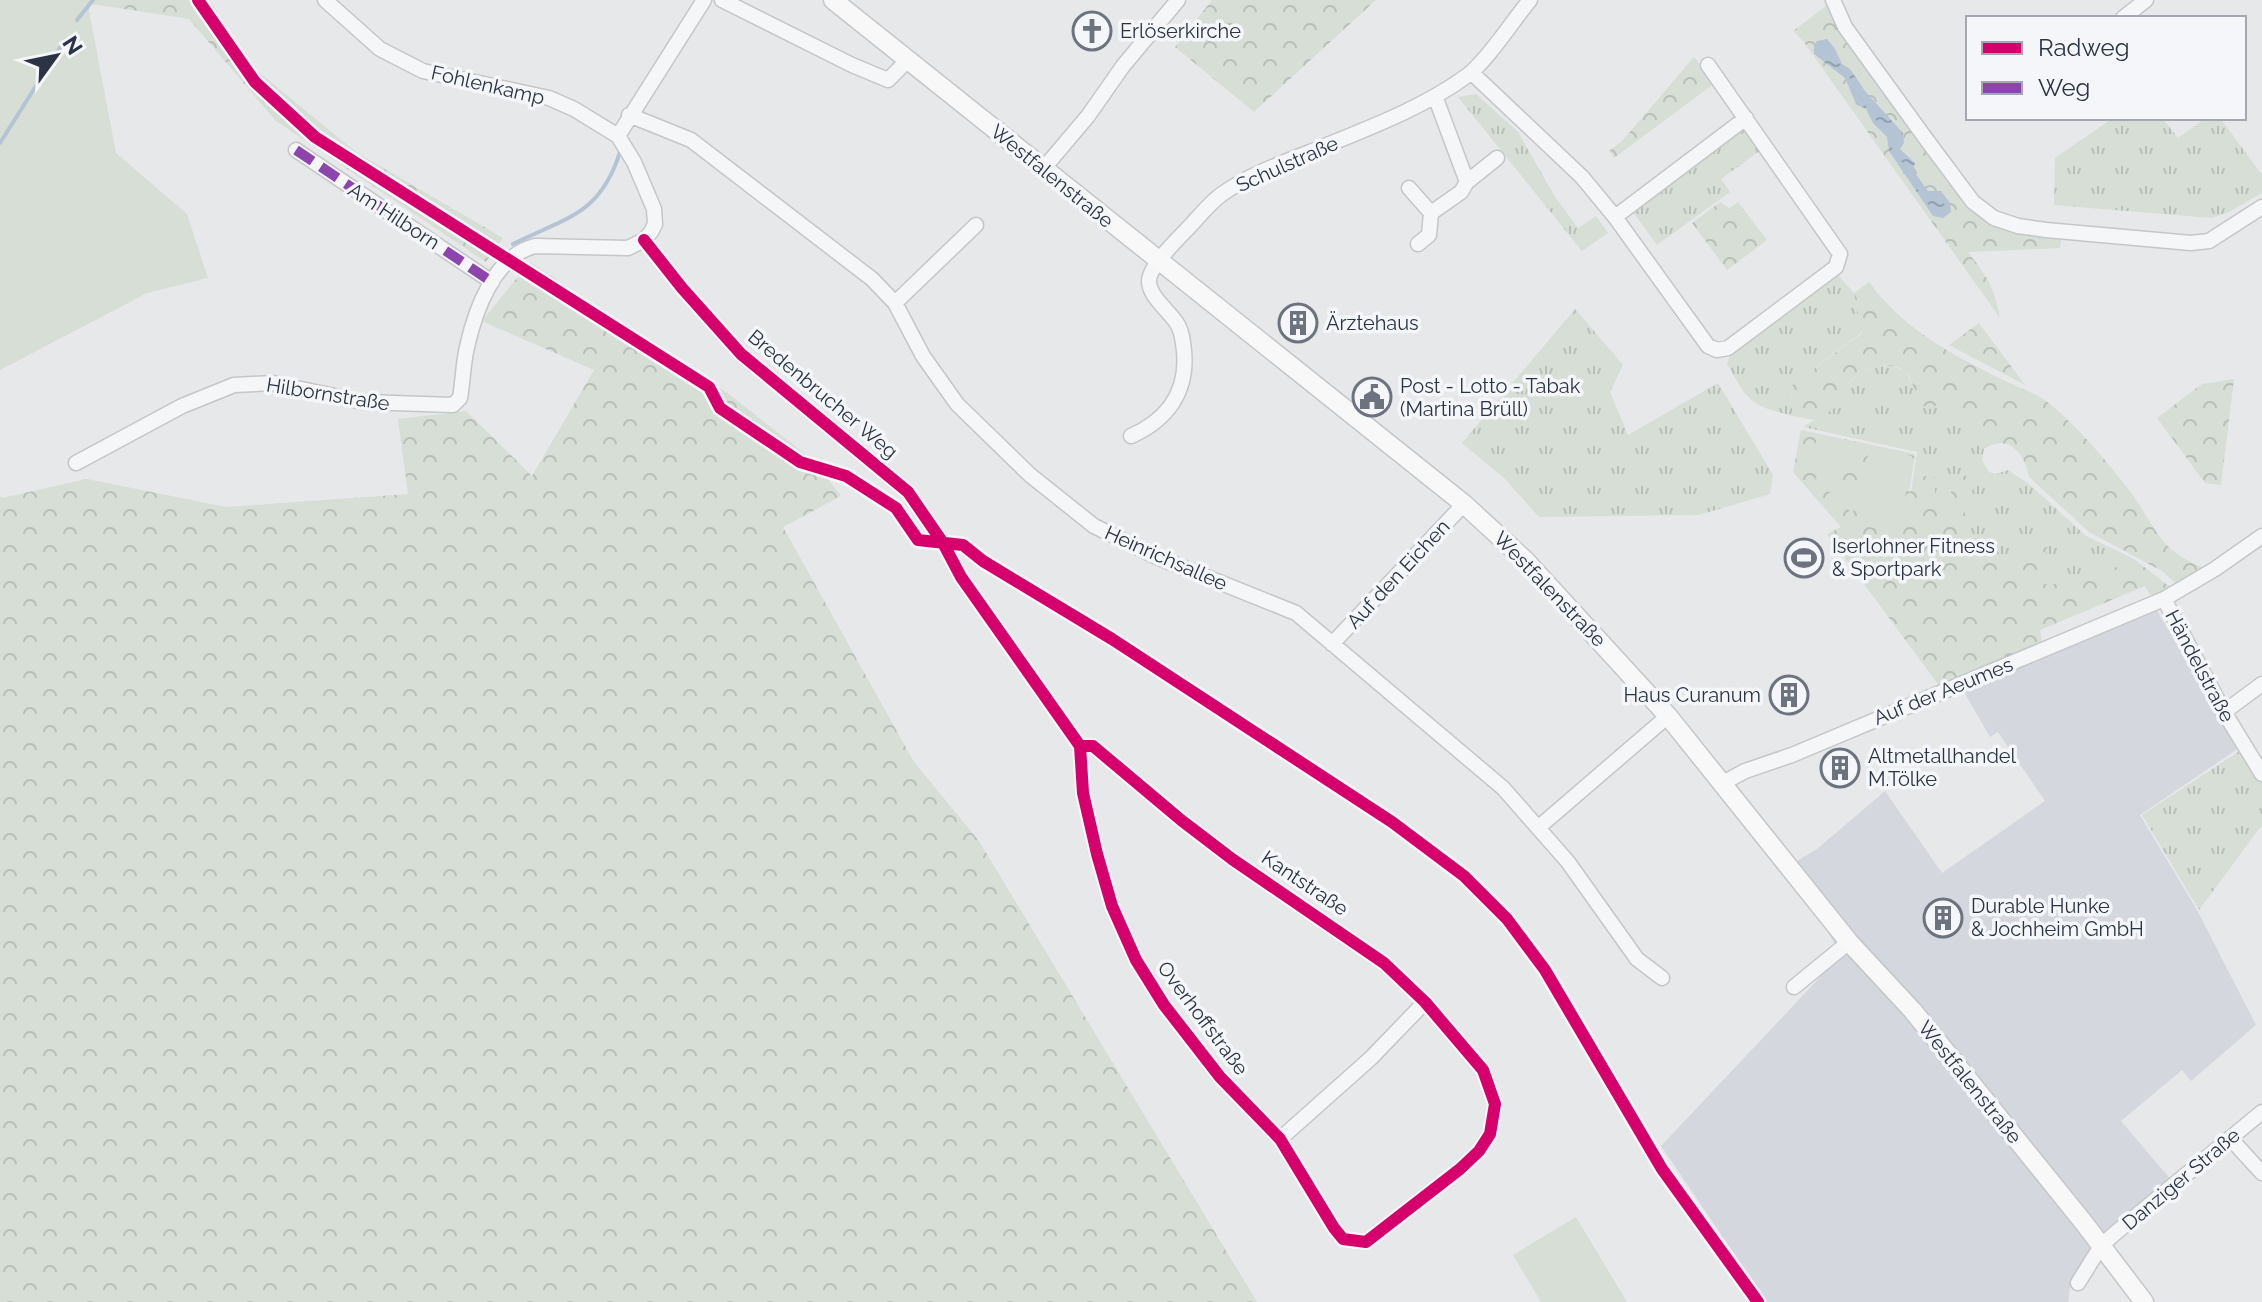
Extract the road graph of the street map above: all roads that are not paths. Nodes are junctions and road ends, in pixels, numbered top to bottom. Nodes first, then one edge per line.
1 (325, 0) edge
2 (704, 0) edge
3 (722, 0) edge
4 (833, 0) edge
5 (1178, 0) edge
6 (1530, 0) edge
7 (1833, 0) edge
8 (2146, 0) edge
9 (2126, 16) edge
10 (908, 60) junction
11 (1708, 65) dead end
12 (1472, 73) junction
13 (1435, 96) junction
14 (629, 115) junction
15 (1746, 118) junction
16 (618, 136) junction
17 (296, 150) dead end
18 (1497, 158) dead end
19 (1044, 168) junction
20 (1467, 182) junction
21 (1409, 188) dead end
22 (2262, 207) edge
23 (1431, 213) junction
24 (1615, 217) junction
25 (976, 225) dead end
26 (644, 240) junction
27 (1418, 244) dead end
28 (1159, 262) junction
29 (492, 282) junction
30 (895, 303) junction
31 (1131, 436) dead end
32 (76, 463) dead end
33 (1464, 504) junction
34 (2262, 536) edge
35 (943, 543) joint
36 (2164, 599) junction
37 (1332, 644) junction
38 (2262, 684) edge
39 (2224, 712) junction
40 (1668, 716) junction
41 (1080, 746) junction
42 (2262, 774) edge
43 (1723, 783) junction
44 (1539, 827) junction
45 (1849, 942) junction
46 (1662, 978) dead end
47 (1794, 987) dead end
48 (1425, 1002) junction
49 (2262, 1112) edge
50 (2230, 1138) junction
51 (1280, 1139) junction
52 (2262, 1173) edge
53 (1343, 1239) joint
54 (2101, 1246) junction
55 (2078, 1283) dead end
56 (2144, 1302) edge

1 - 16 street, Fohlenkamp
2 - 14 street
3 - 10 street
4 - 10 main road, Westfalenstraße
5 - 19 street
6 - 12 street, Schulstraße
7 - 22 street
8 - 9 street
10 - 19 main road, Westfalenstraße
11 - 15 street
12 - 13 street, Schulstraße
12 - 24 street
13 - 20 street
13 - 28 street, Schulstraße
14 - 16 street
14 - 30 street, Heinrichsallee
15 - 24 street
15 - 24 street
16 - 26 street
17 - 29 street, Am Hilborn
18 - 20 street
19 - 28 main road, Westfalenstraße
20 - 23 street
21 - 23 street
23 - 27 street
25 - 30 street
26 - 29 street, Hilbornstraße
26 - 35 street, Bredenbrucher Weg
28 - 31 street
28 - 33 main road, Westfalenstraße
29 - 32 street, Hilbornstraße
30 - 37 street, Heinrichsallee
33 - 37 street, Auf den Eichen
33 - 40 main road, Westfalenstraße
34 - 36 street, Auf der Aeumes
35 - 41 street, Kantstraße
36 - 39 street, Händelstraße
36 - 43 street, Auf der Aeumes
37 - 44 street, Heinrichsallee
38 - 39 street
39 - 42 street, Händelstraße
40 - 43 main road, Westfalenstraße
40 - 44 street
41 - 48 street, Kantstraße
41 - 51 street, Overhoffstraße
43 - 45 main road, Westfalenstraße
44 - 46 street, Heinrichsallee
45 - 47 street
45 - 54 main road, Westfalenstraße
48 - 51 street
48 - 53 street, Kantstraße
49 - 50 street, Danziger Straße
50 - 52 street
50 - 54 street, Danziger Straße
51 - 53 street, Overhoffstraße
54 - 55 street, Danziger Straße
54 - 56 main road, Westfalenstraße

